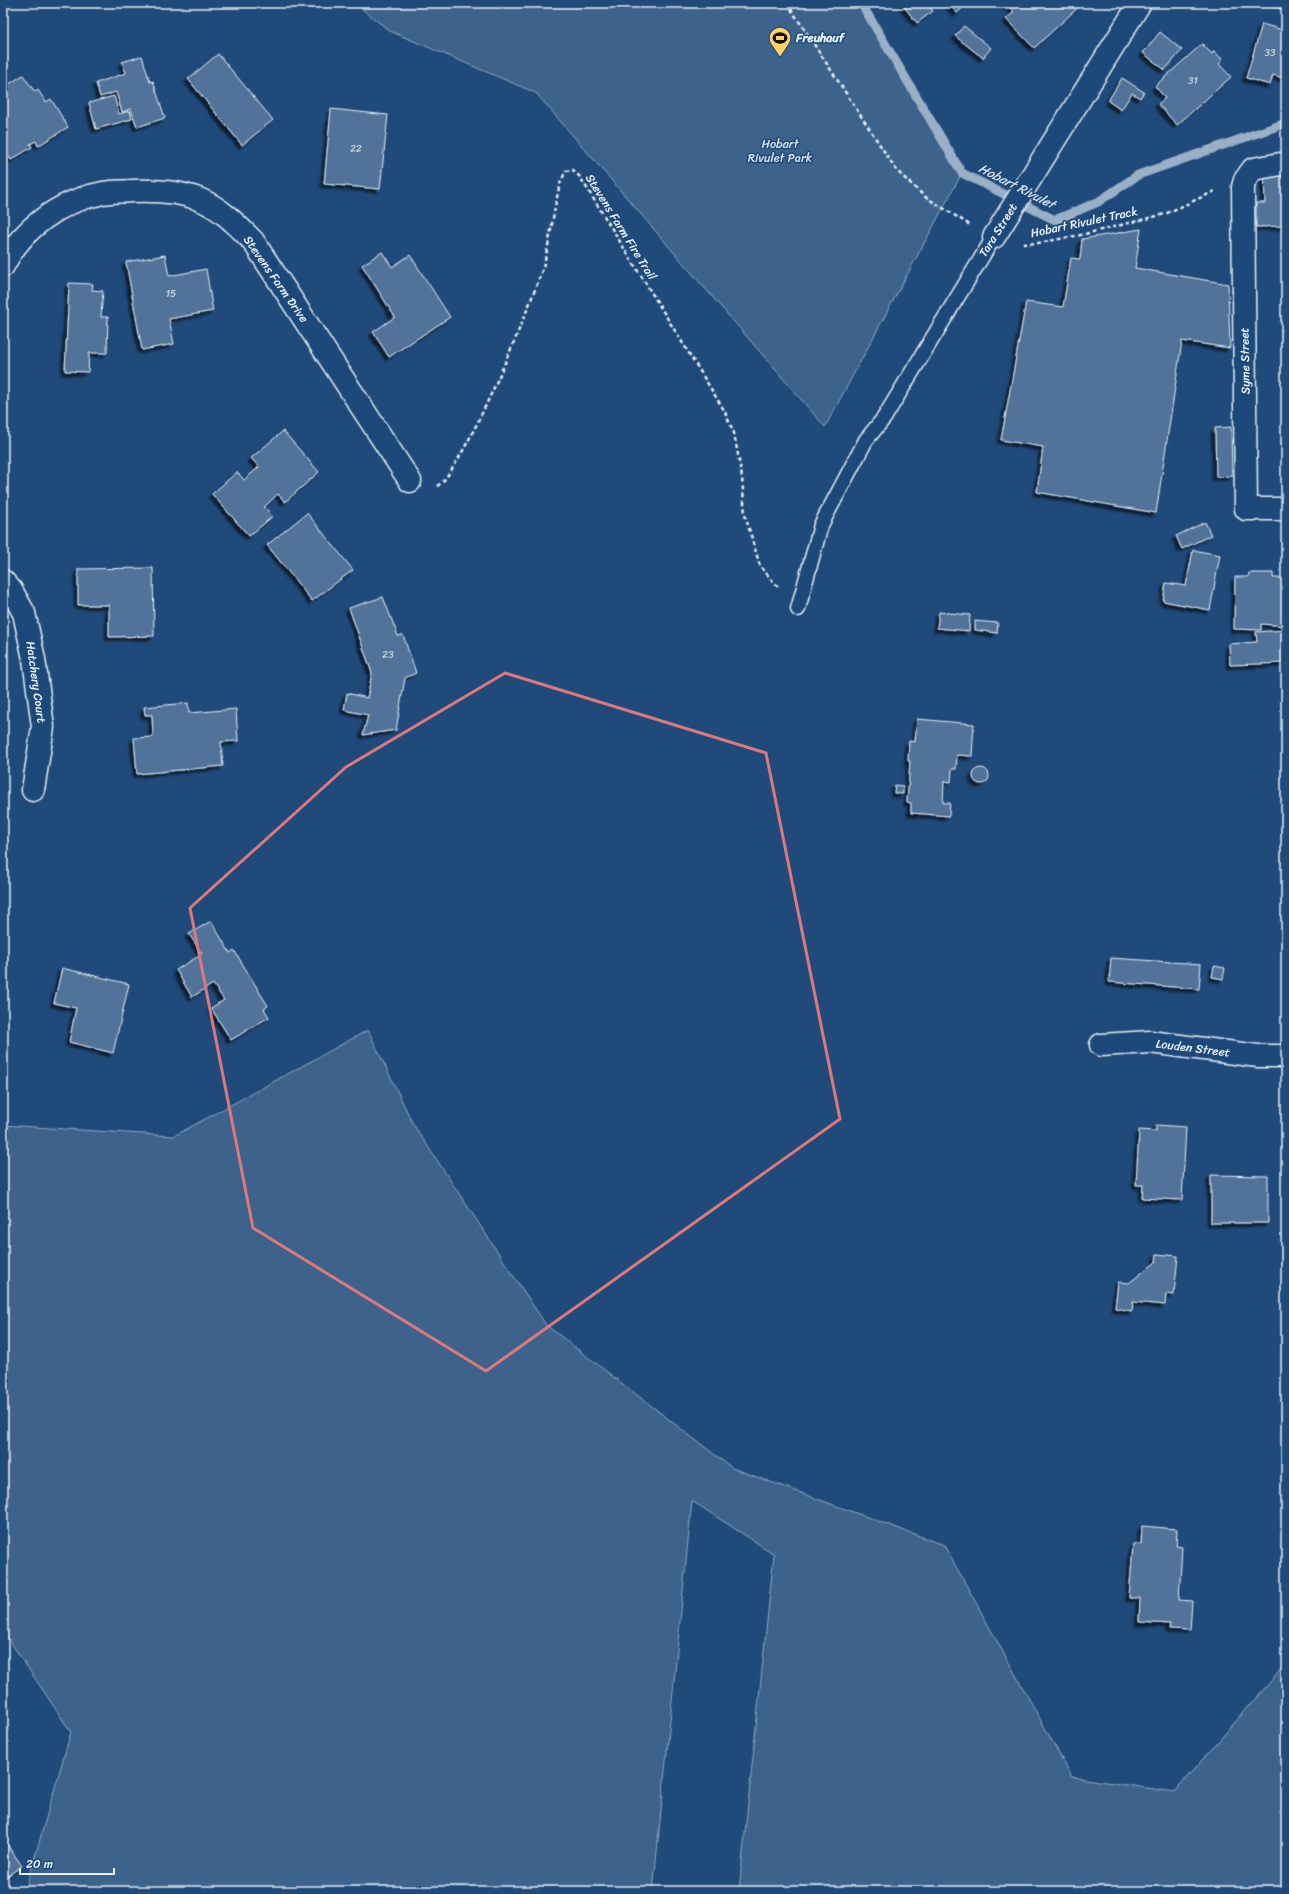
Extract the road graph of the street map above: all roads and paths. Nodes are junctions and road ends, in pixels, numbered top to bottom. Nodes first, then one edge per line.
1 (787, 3) edge
2 (1140, 3) edge
3 (1250, 3) edge
4 (1286, 9) edge
5 (1286, 163) edge
6 (1248, 174) junction
7 (994, 237) junction
8 (3, 266) edge
9 (410, 481) joint
10 (1286, 509) edge
11 (3, 581) edge
12 (798, 609) joint
13 (32, 790) dead end
14 (1101, 1045) dead end
15 (1286, 1056) edge

1 - 7 path, Hobart Rivulet Track
2 - 7 street, Tara Street
3 - 4 path
5 - 6 street
6 - 7 path, Hobart Rivulet Track
6 - 10 street, Syme Street
7 - 12 lane, Tara Street
8 - 9 street, Stevens Farm Drive
9 - 12 path, Stevens Farm Fire Trail
11 - 13 street, Hatchery Court
14 - 15 street, Louden Street

